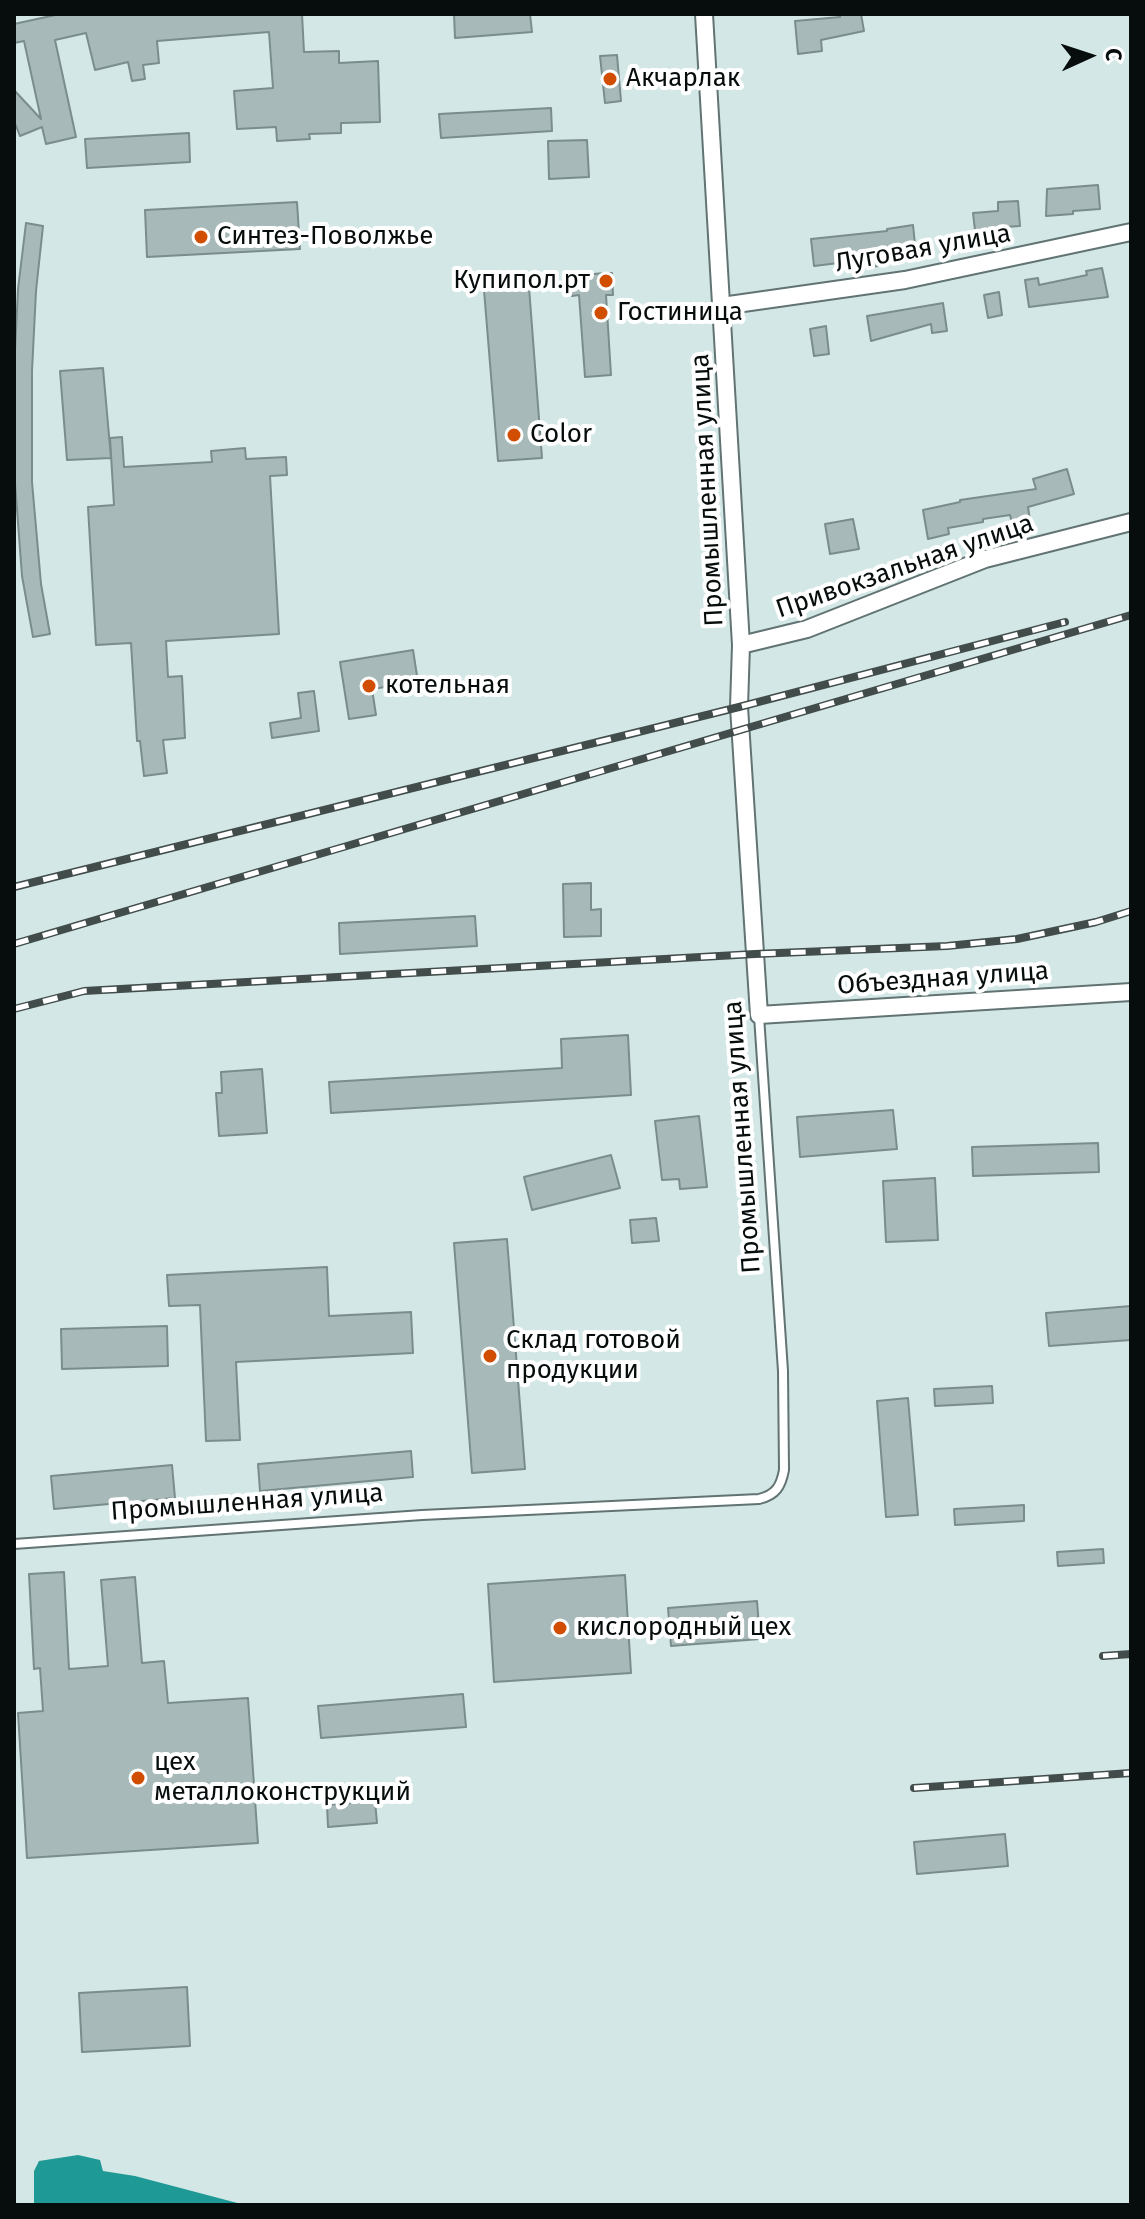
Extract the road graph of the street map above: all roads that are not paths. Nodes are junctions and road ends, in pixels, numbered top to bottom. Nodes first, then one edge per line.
1 (704, 14) edge
2 (1131, 232) edge
3 (722, 306) junction
4 (1131, 522) edge
5 (741, 645) junction
6 (1131, 992) edge
7 (759, 1015) junction
8 (14, 1544) edge

1 - 3 street, Промышленная улица
2 - 3 street, Луговая улица
3 - 5 street, Промышленная улица
4 - 5 street, Привокзальная улица
5 - 7 street, Промышленная улица
6 - 7 street, Объездная улица
7 - 8 lane, Промышленная улица

